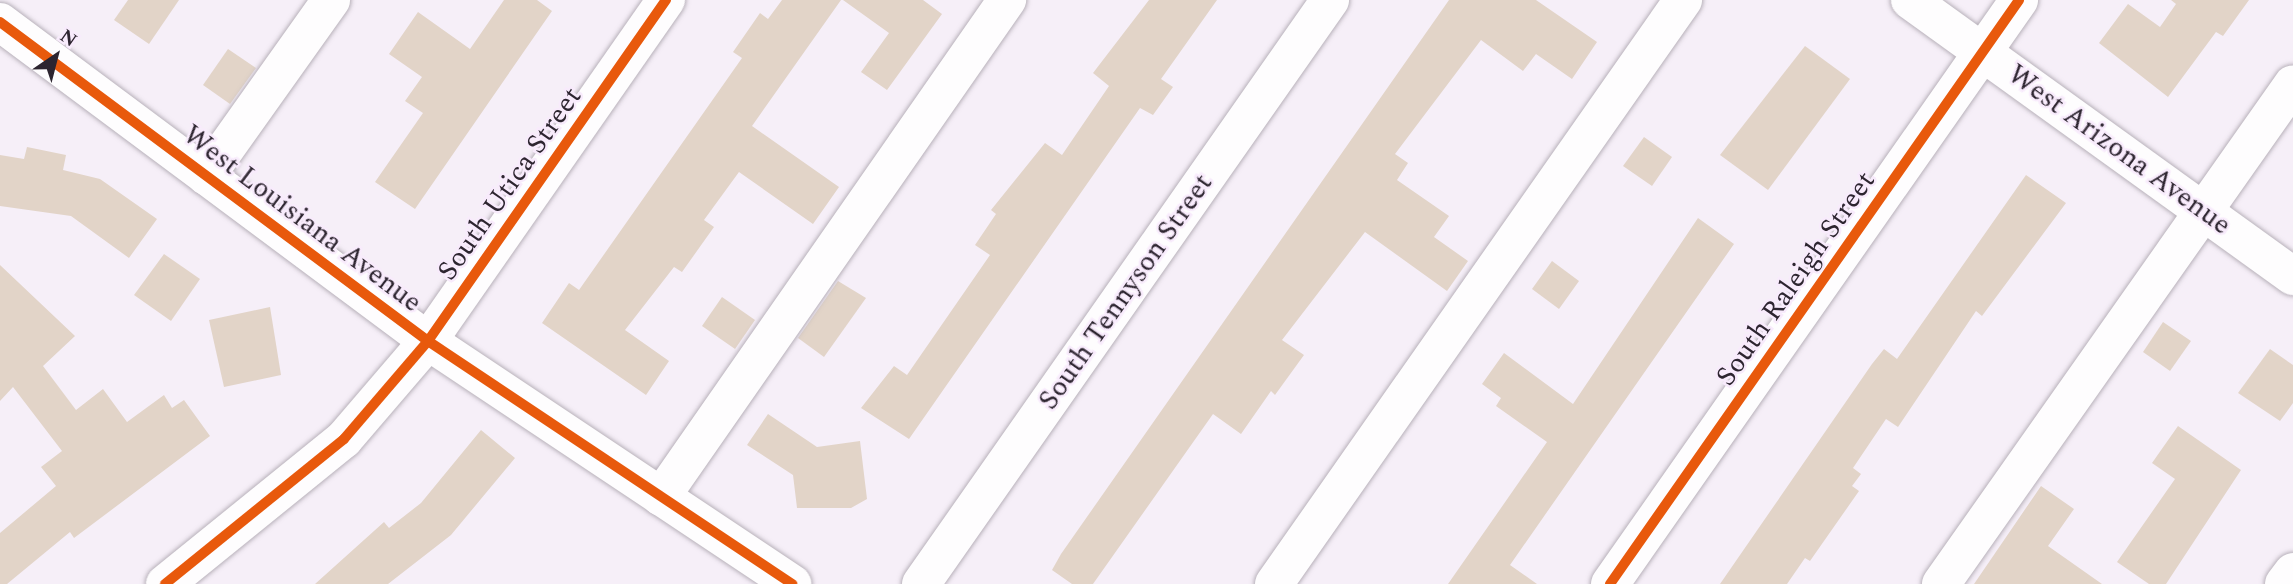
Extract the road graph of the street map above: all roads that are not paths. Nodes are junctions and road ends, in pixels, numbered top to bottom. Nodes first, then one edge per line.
1 (331, 0) edge
2 (666, 0) edge
3 (1007, 0) edge
4 (1330, 0) edge
5 (1683, 0) edge
6 (1910, 0) edge
7 (2019, 0) edge
8 (0, 22) edge
9 (1983, 52) junction
10 (2293, 84) edge
11 (206, 176) junction
12 (2204, 212) junction
13 (2293, 276) edge
14 (428, 341) junction
15 (662, 497) junction
16 (2293, 572) edge
17 (165, 584) edge
18 (792, 584) edge
19 (921, 584) edge
20 (1274, 584) edge
21 (1610, 584) edge
22 (1941, 584) edge
23 (2284, 584) edge

1 - 11 street
2 - 14 street, South Utica Street
3 - 15 street
4 - 19 street, South Tennyson Street
5 - 20 street
6 - 9 street, West Arizona Avenue
7 - 9 street, South Raleigh Street
8 - 11 street, West Louisiana Avenue
9 - 12 street, West Arizona Avenue
9 - 21 street, South Raleigh Street
10 - 12 street
11 - 14 street, West Louisiana Avenue
12 - 13 street, West Arizona Avenue
12 - 22 street
14 - 15 street, West Louisiana Avenue
14 - 17 street, South Utica Street
15 - 18 street, West Louisiana Avenue
16 - 23 street

